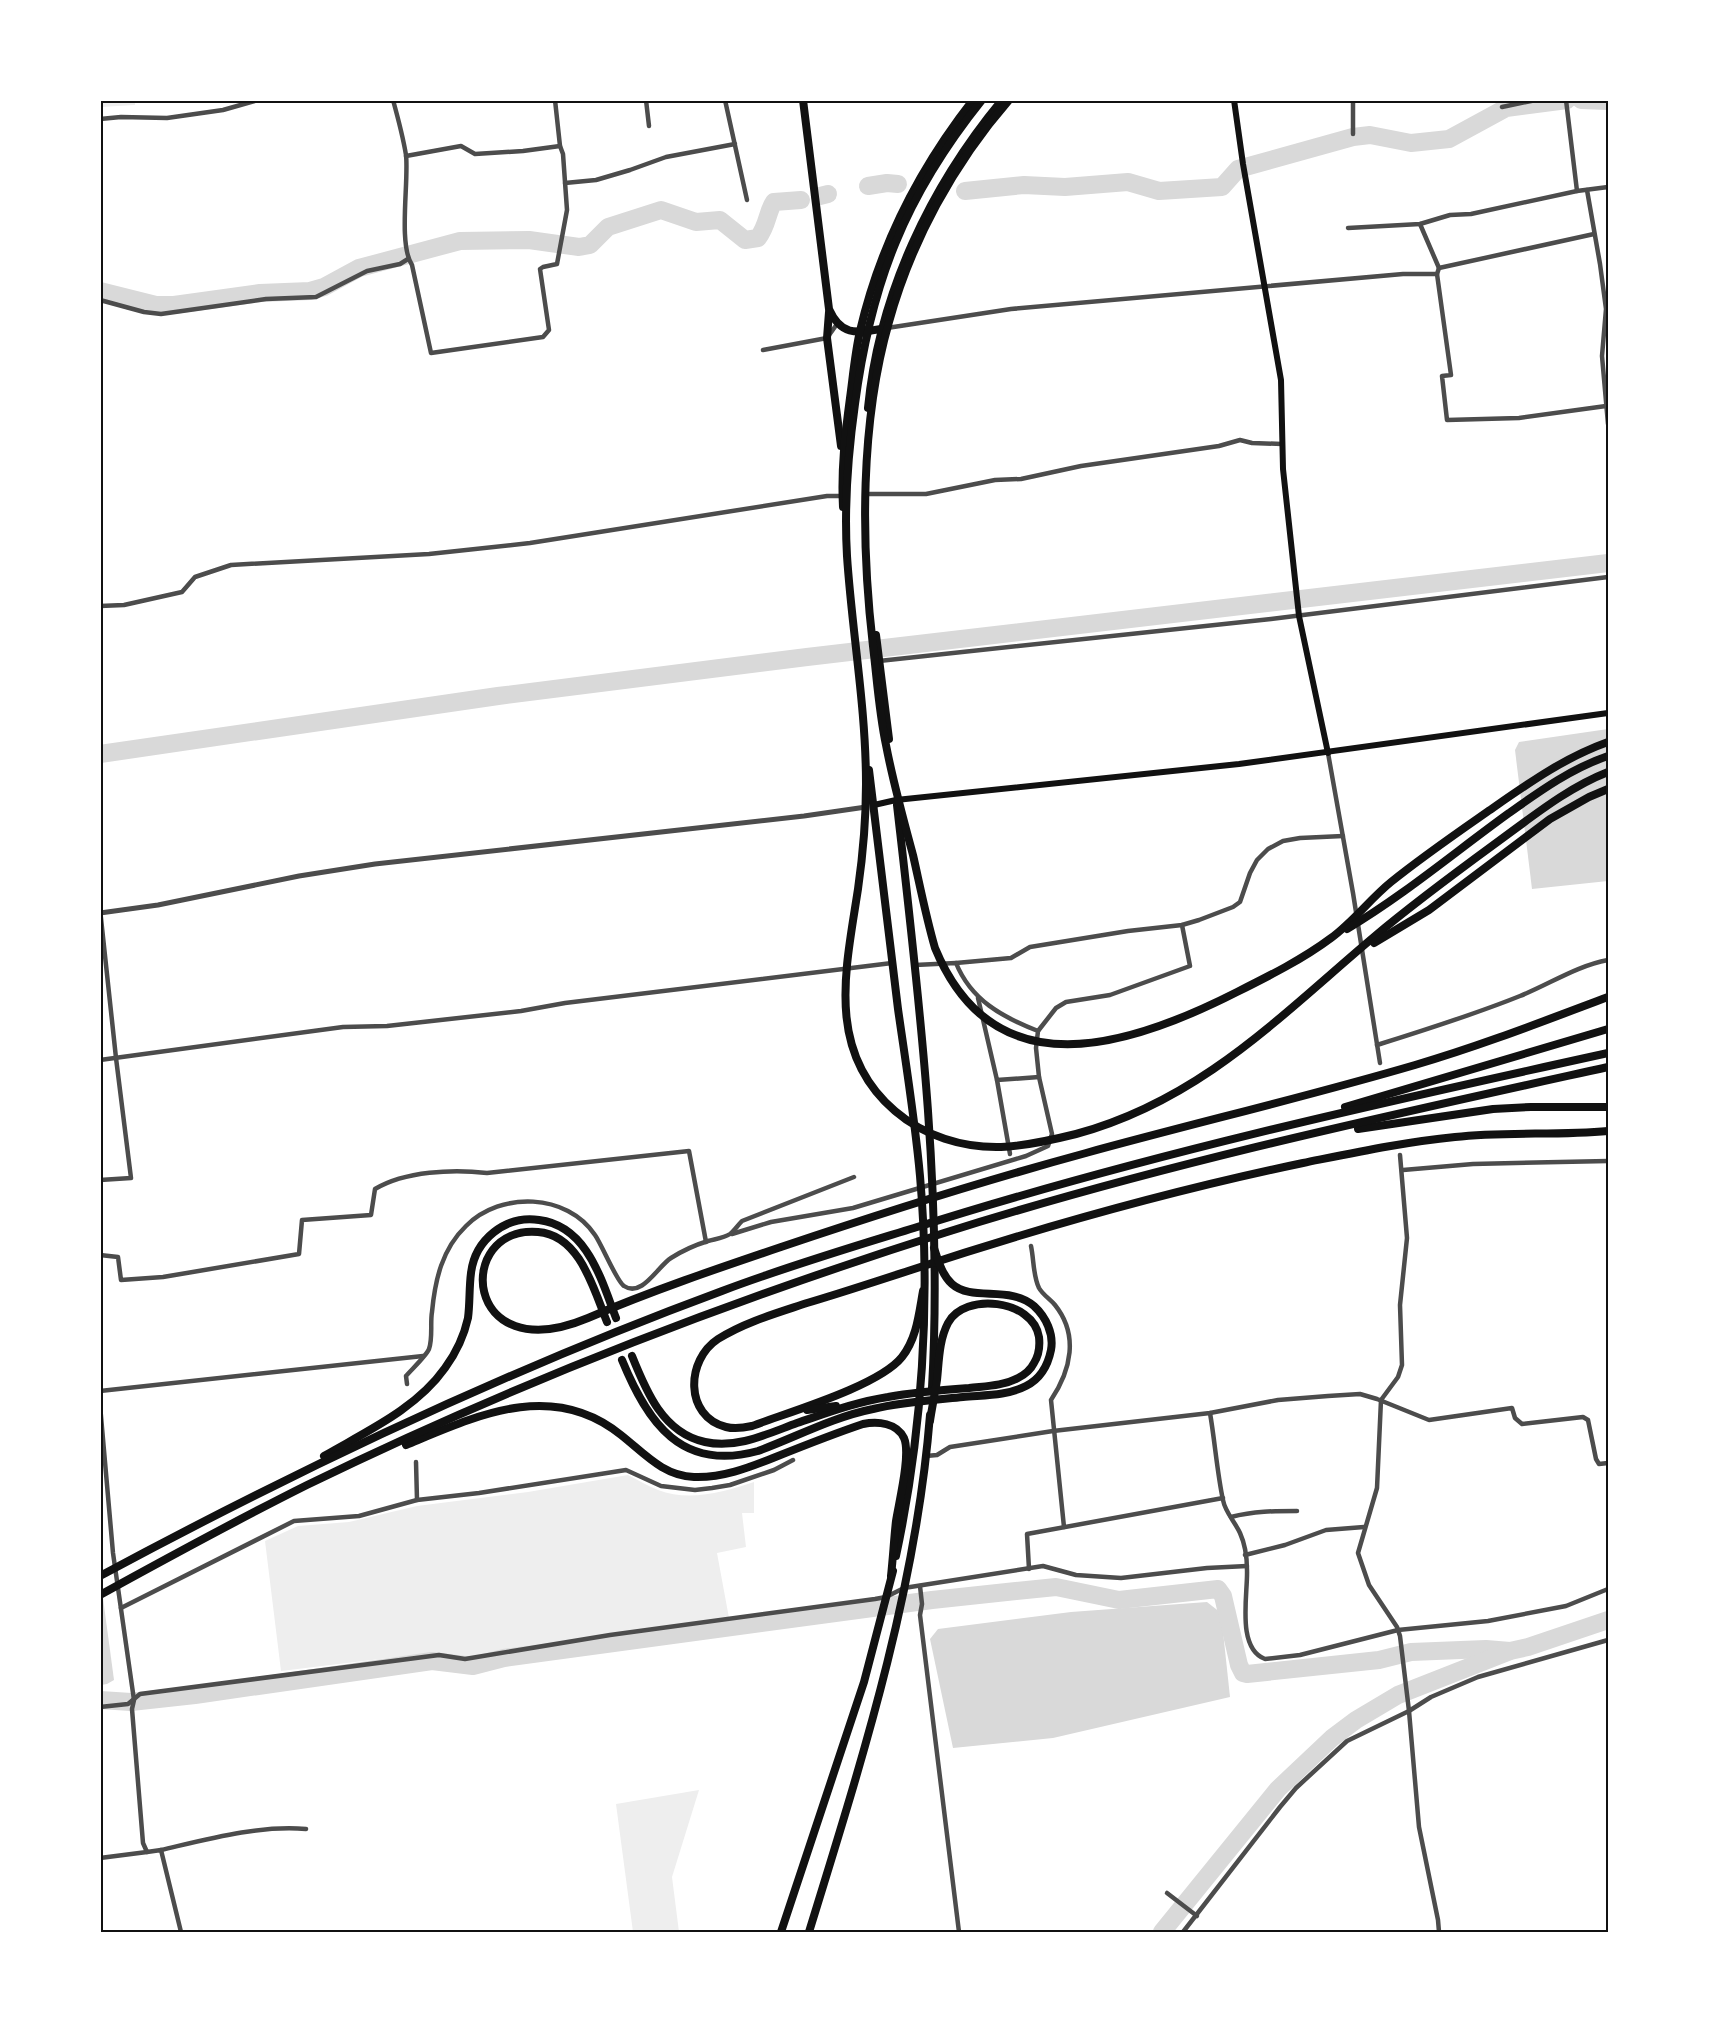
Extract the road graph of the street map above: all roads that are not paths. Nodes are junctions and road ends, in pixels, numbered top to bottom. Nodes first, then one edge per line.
1 (258, 100) edge
2 (393, 100) edge
3 (555, 100) edge
4 (646, 100) edge
5 (725, 100) edge
6 (803, 100) edge
7 (973, 100) edge
8 (982, 100) edge
9 (1002, 100) edge
10 (1009, 100) edge
11 (1234, 100) edge
12 (1353, 100) edge
13 (1536, 100) edge
14 (249, 101) edge
15 (1567, 102) edge
16 (1502, 107) dead end
17 (100, 119) edge
18 (649, 126) dead end
19 (1353, 134) dead end
20 (735, 144) junction
21 (560, 146) junction
22 (406, 156) junction
23 (565, 183) junction
24 (1608, 187) edge
25 (1587, 190) junction
26 (1577, 191) junction
27 (747, 200) dead end
28 (1420, 224) junction
29 (1348, 228) dead end
30 (1594, 234) junction
31 (408, 259) junction
32 (1608, 263) edge
33 (1600, 264) junction
34 (1438, 271) junction
35 (1264, 286) junction
36 (100, 300) edge
37 (830, 309) junction
38 (837, 324) junction
39 (881, 329) junction
40 (859, 333) junction
41 (827, 338) junction
42 (763, 350) dead end
43 (1607, 407) edge
44 (1608, 424) edge
45 (1282, 444) junction
46 (842, 456) junction
47 (865, 494) junction
48 (842, 496) junction
49 (1608, 577) edge
50 (100, 606) edge
51 (1299, 615) junction
52 (879, 659) junction
53 (1608, 713) edge
54 (1608, 742) edge
55 (1328, 753) junction
56 (1608, 756) edge
57 (1608, 772) edge
58 (1608, 789) edge
59 (896, 800) junction
60 (874, 805) junction
61 (1343, 836) junction
62 (101, 912) edge
63 (1182, 925) junction
64 (1332, 938) junction
65 (1376, 939) junction
66 (1608, 960) edge
67 (892, 963) junction
68 (956, 963) junction
69 (915, 965) junction
70 (978, 997) junction
71 (1608, 997) edge
72 (1608, 1029) edge
73 (1038, 1031) junction
74 (1377, 1045) junction
75 (1608, 1053) edge
76 (116, 1058) junction
77 (100, 1060) edge
78 (1380, 1064) dead end
79 (1608, 1067) edge
80 (1039, 1077) junction
81 (997, 1080) junction
82 (1608, 1107) edge
83 (1284, 1126) junction
84 (1608, 1131) edge
85 (1010, 1154) dead end
86 (1400, 1155) dead end
87 (1608, 1161) edge
88 (1196, 1163) junction
89 (1403, 1170) junction
90 (854, 1177) dead end
91 (100, 1180) edge
92 (729, 1234) junction
93 (706, 1242) junction
94 (1031, 1246) dead end
95 (934, 1248) junction
96 (100, 1255) edge
97 (923, 1291) junction
98 (616, 1318) dead end
99 (607, 1322) dead end
100 (423, 1356) junction
101 (632, 1356) dead end
102 (622, 1360) dead end
103 (407, 1384) dead end
104 (100, 1390) edge
105 (848, 1390) junction
106 (948, 1394) junction
107 (904, 1399) junction
108 (1381, 1400) junction
109 (853, 1404) junction
110 (100, 1405) edge
111 (821, 1408) junction
112 (792, 1412) junction
113 (1210, 1413) junction
114 (845, 1417) junction
115 (930, 1421) junction
116 (797, 1423) junction
117 (849, 1428) junction
118 (826, 1431) junction
119 (1053, 1431) junction
120 (803, 1434) junction
121 (808, 1444) junction
122 (926, 1456) junction
123 (793, 1460) dead end
124 (416, 1462) dead end
125 (1608, 1463) edge
126 (283, 1481) junction
127 (306, 1486) junction
128 (1223, 1498) junction
129 (417, 1500) junction
130 (1297, 1511) dead end
131 (1231, 1517) junction
132 (1064, 1527) junction
133 (1364, 1527) junction
134 (1245, 1555) junction
135 (1247, 1566) junction
136 (1029, 1569) junction
137 (100, 1576) edge
138 (891, 1576) junction
139 (920, 1586) junction
140 (904, 1588) junction
141 (1608, 1589) edge
142 (100, 1595) edge
143 (886, 1597) junction
144 (121, 1608) junction
145 (1398, 1630) junction
146 (1608, 1641) edge
147 (134, 1700) junction
148 (100, 1707) edge
149 (1409, 1709) junction
150 (306, 1829) dead end
151 (161, 1850) junction
152 (147, 1852) junction
153 (100, 1858) edge
154 (1167, 1893) dead end
155 (1196, 1915) junction
156 (181, 1932) edge
157 (781, 1932) edge
158 (809, 1932) edge
159 (959, 1932) edge
160 (1184, 1932) edge
161 (1439, 1932) edge

1 - 14 street
2 - 22 street
3 - 21 street
4 - 18 street
5 - 20 street
6 - 37 highway
7 - 40 highway
8 - 65 highway
9 - 39 highway
10 - 64 highway
11 - 35 main road
12 - 19 street
13 - 16 street
14 - 17 street
15 - 26 street
20 - 23 street
20 - 27 street
21 - 22 street
21 - 23 street
22 - 31 street
23 - 31 street
24 - 25 street
25 - 26 street
25 - 30 street
26 - 28 street
28 - 29 street
28 - 34 street
30 - 33 street
30 - 34 street
31 - 36 street
32 - 33 street
33 - 43 street
34 - 35 street
34 - 43 street
35 - 39 street
35 - 45 main road
37 - 38 highway
37 - 41 highway
38 - 40 highway
38 - 41 street
39 - 40 highway
39 - 47 highway
40 - 46 highway
41 - 42 street
41 - 46 highway
43 - 44 street
45 - 47 street
45 - 51 main road
46 - 48 highway
47 - 52 highway
48 - 50 street
48 - 60 highway
49 - 51 street
51 - 52 street
51 - 55 main road
52 - 59 highway
53 - 55 main road
54 - 64 highway
55 - 59 main road
55 - 61 street
56 - 64 highway
57 - 65 highway
58 - 65 highway
59 - 60 main road
59 - 69 highway
60 - 62 street
60 - 67 highway
61 - 63 street
61 - 74 street
62 - 76 street
63 - 68 street
63 - 73 street
66 - 74 street
67 - 76 street
67 - 97 highway
68 - 69 street
68 - 70 street
69 - 95 highway
70 - 73 street
70 - 81 street
71 - 99 highway
72 - 83 highway
73 - 80 street
74 - 78 street
75 - 83 highway
76 - 77 street
76 - 91 street
79 - 88 highway
80 - 81 street
80 - 92 street
81 - 85 street
82 - 88 highway
83 - 126 highway
84 - 112 highway
86 - 89 street
87 - 89 street
88 - 127 highway
89 - 108 street
90 - 92 street
92 - 93 street
93 - 96 street
93 - 100 street
94 - 119 street
95 - 106 highway
95 - 115 highway
97 - 105 highway
97 - 138 highway
98 - 126 highway
100 - 103 street
100 - 104 street
101 - 116 highway
102 - 120 highway
105 - 111 highway
105 - 112 highway
106 - 107 highway
106 - 115 highway
107 - 109 highway
107 - 114 highway
108 - 113 street
108 - 125 street
108 - 133 street
109 - 111 highway
109 - 116 highway
110 - 144 street
111 - 112 highway
111 - 116 highway
113 - 119 street
113 - 128 street
114 - 118 highway
114 - 120 highway
115 - 122 highway
117 - 118 highway
117 - 121 highway
117 - 138 highway
118 - 120 highway
118 - 121 highway
119 - 122 street
119 - 132 street
121 - 127 highway
122 - 140 highway
123 - 129 street
124 - 129 street
126 - 137 highway
127 - 142 highway
128 - 131 street
128 - 132 street
129 - 144 street
130 - 131 street
131 - 134 street
132 - 136 street
133 - 134 street
133 - 145 street
134 - 135 street
135 - 136 street
135 - 145 street
136 - 139 street
138 - 143 highway
139 - 140 street
139 - 159 street
140 - 143 street
140 - 158 highway
141 - 145 street
143 - 147 street
143 - 157 highway
144 - 147 street
145 - 149 street
146 - 149 street
147 - 148 street
147 - 152 street
149 - 155 street
149 - 161 street
150 - 151 street
151 - 152 street
151 - 156 street
152 - 153 street
154 - 155 street
155 - 160 street

